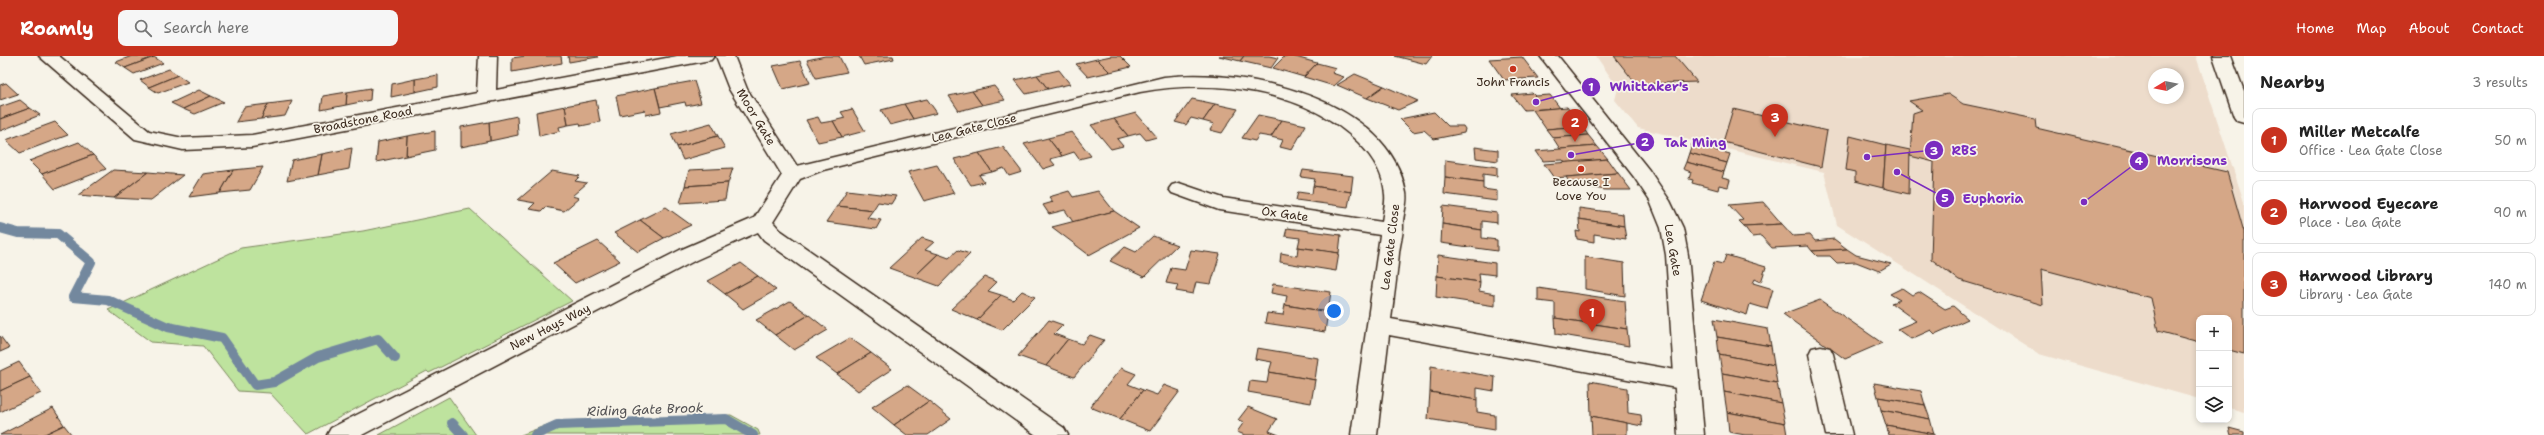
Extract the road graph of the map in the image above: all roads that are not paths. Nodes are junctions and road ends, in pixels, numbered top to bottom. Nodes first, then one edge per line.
1 (48, 56) edge
2 (488, 56) edge
3 (705, 56) edge
4 (725, 56) edge
5 (1549, 56) edge
6 (2222, 56) edge
7 (486, 96) junction
8 (2244, 117) edge
9 (792, 175) junction
10 (1179, 190) dead end
11 (762, 222) junction
12 (1393, 230) junction
13 (1380, 325) junction
14 (1821, 354) dead end
15 (1687, 381) junction
16 (340, 435) edge
17 (1055, 435) edge
18 (1364, 435) edge
19 (1691, 435) edge
20 (1839, 435) edge

1 - 7 street, Broadstone Road
2 - 7 street
3 - 7 street, Broadstone Road
4 - 9 street, Moor Gate
5 - 15 street, Lea Gate
6 - 8 street
9 - 11 street
9 - 12 street, Lea Gate Close
10 - 12 street, Ox Gate
11 - 16 street, New Hays Way
11 - 17 street
12 - 13 street, Lea Gate Close
13 - 15 street
13 - 18 street, Lea Gate Close
14 - 20 street
15 - 19 street, Lea Gate

